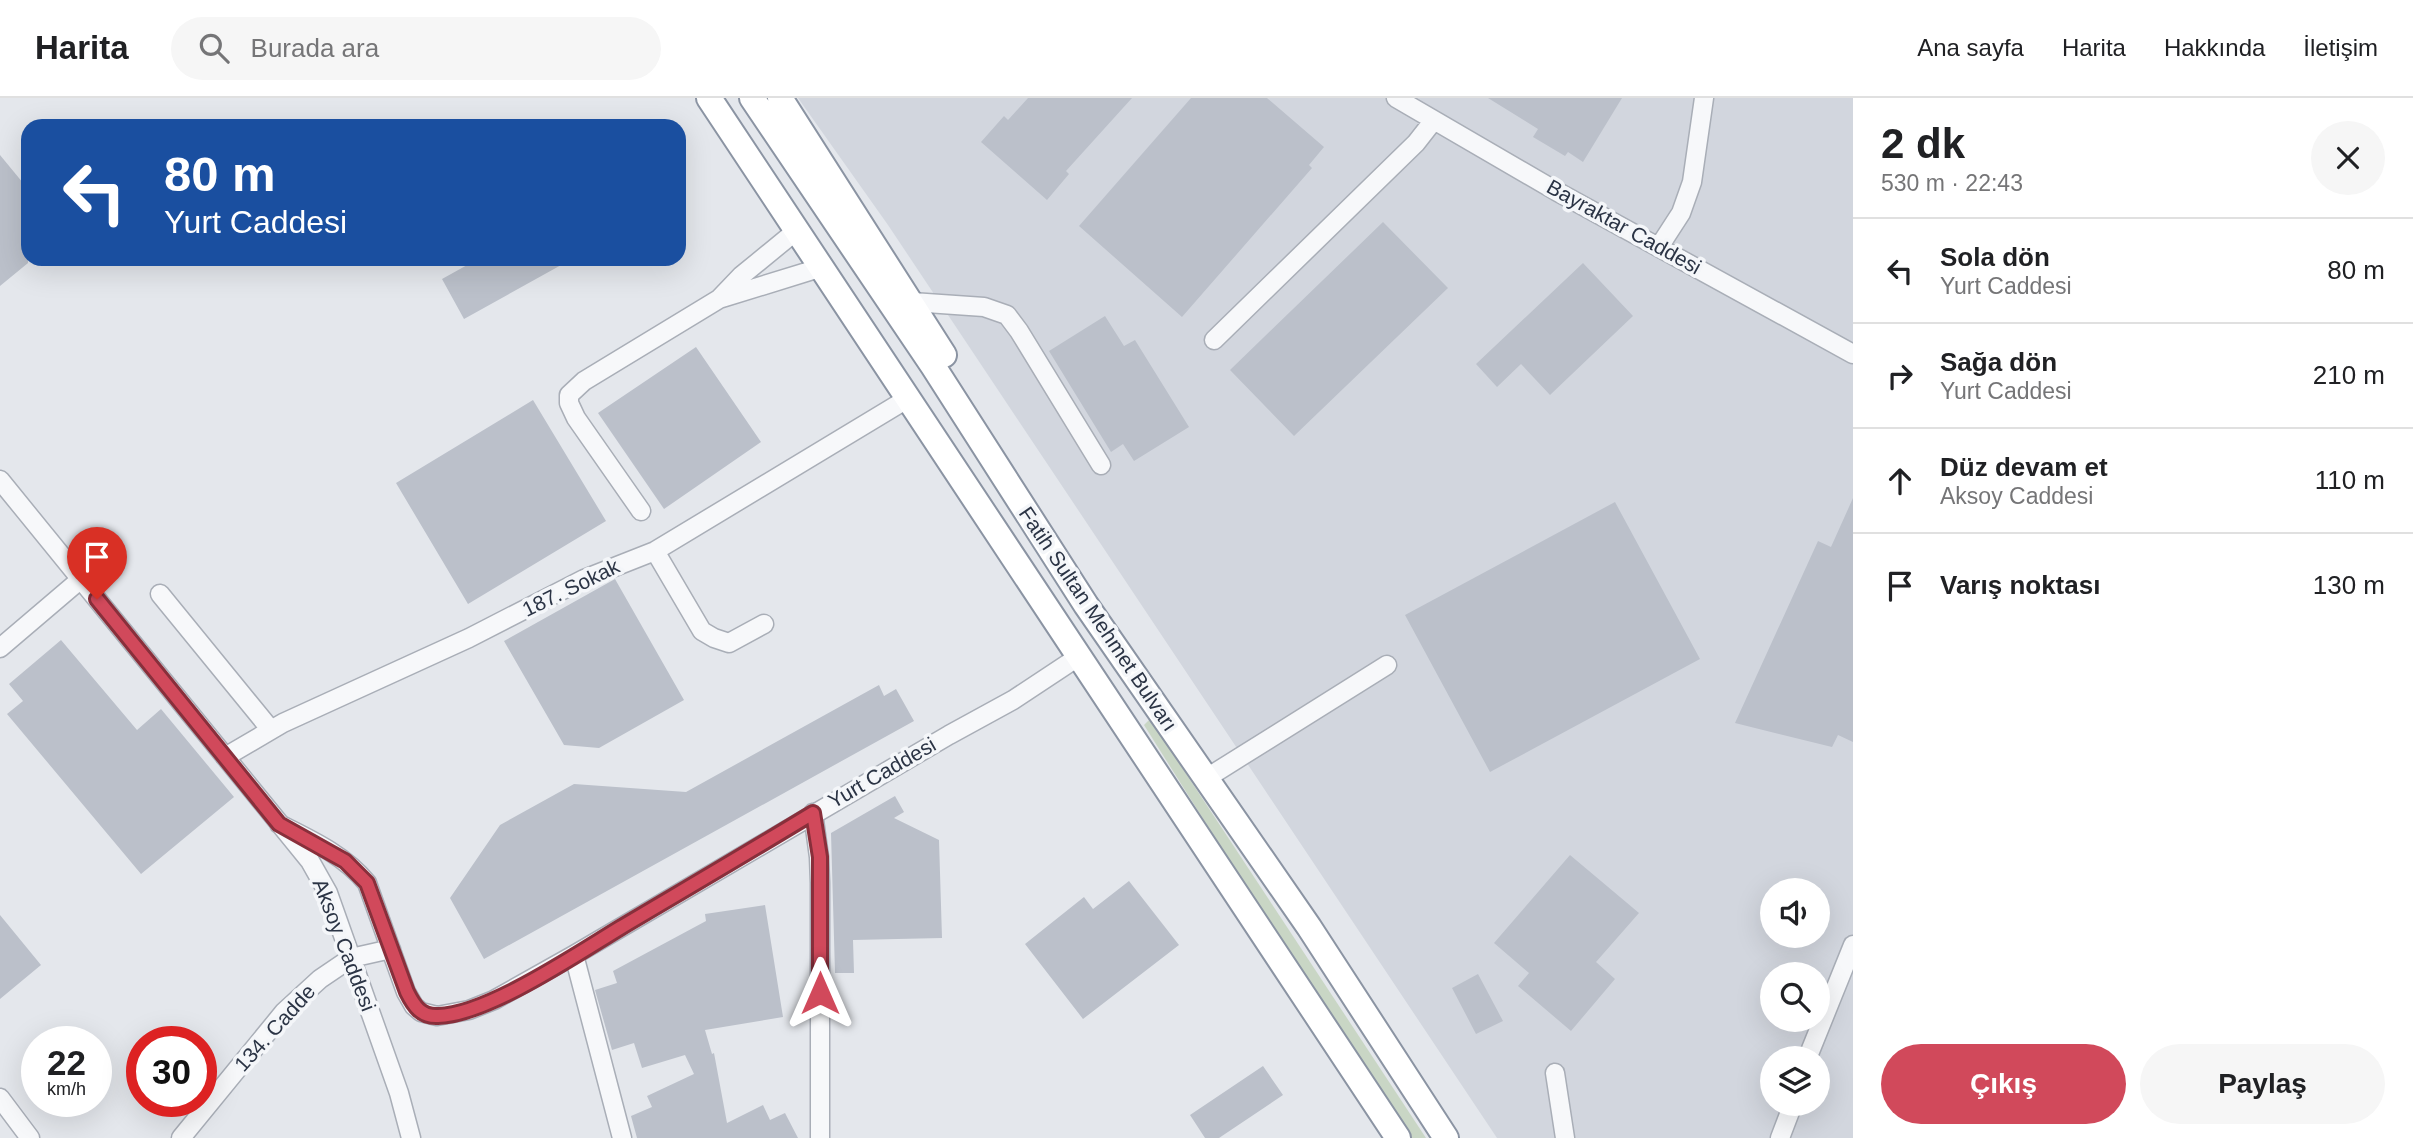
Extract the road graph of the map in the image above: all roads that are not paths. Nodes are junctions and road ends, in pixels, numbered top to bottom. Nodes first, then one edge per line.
1 (700, 98) edge
2 (709, 98) edge
3 (752, 98) edge
4 (780, 98) edge
5 (1396, 98) edge
6 (1704, 98) edge
7 (1434, 120) junction
8 (759, 173) junction
9 (796, 231) junction
10 (1659, 247) junction
11 (822, 270) junction
12 (719, 299) junction
13 (912, 302) junction
14 (1214, 340) dead end
15 (1853, 354) edge
16 (907, 399) junction
17 (981, 442) junction
18 (1101, 465) dead end
19 (0, 480) edge
20 (641, 511) dead end
21 (654, 551) junction
22 (81, 579) junction
23 (160, 594) dead end
24 (764, 624) dead end
25 (0, 648) edge
26 (1078, 657) junction
27 (1387, 665) dead end
28 (271, 730) junction
29 (225, 757) junction
30 (1205, 779) junction
31 (813, 813) junction
32 (279, 824) junction
33 (1853, 945) edge
34 (391, 949) junction
35 (574, 956) junction
36 (351, 958) junction
37 (1812, 1046) edge
38 (1555, 1073) dead end
39 (0, 1098) edge
40 (1784, 1130) edge
41 (30, 1138) edge
42 (181, 1138) edge
43 (411, 1138) edge
44 (622, 1138) edge
45 (820, 1138) edge
46 (1398, 1138) edge
47 (1446, 1138) edge
48 (1565, 1138) edge
49 (1798, 1138) edge

1 - 8 highway
2 - 8 highway, Fatih Sultan Mehmet Bulvarı
3 - 17 highway, Fatih Sultan Mehmet Bulvarı
4 - 13 highway
5 - 7 street, Bayraktar Caddesi
6 - 10 street
7 - 10 street, Bayraktar Caddesi
7 - 14 street
8 - 9 highway, Fatih Sultan Mehmet Bulvarı
9 - 11 highway, Fatih Sultan Mehmet Bulvarı
9 - 12 street
10 - 15 street, Bayraktar Caddesi
11 - 12 street
11 - 16 highway, Fatih Sultan Mehmet Bulvarı
12 - 20 street
13 - 17 highway
13 - 18 street
16 - 21 street, 187. Sokak
16 - 26 highway, Fatih Sultan Mehmet Bulvarı
17 - 30 highway, Fatih Sultan Mehmet Bulvarı
19 - 22 street, Aksoy Caddesi
21 - 24 street
21 - 28 street, 187. Sokak
22 - 25 street
22 - 29 street, Aksoy Caddesi
23 - 28 street
26 - 31 street, Yurt Caddesi
26 - 46 highway, Fatih Sultan Mehmet Bulvarı
27 - 30 street
28 - 29 street, 187. Sokak
29 - 32 street, Aksoy Caddesi
30 - 47 highway, Fatih Sultan Mehmet Bulvarı
31 - 35 street, Yurt Caddesi
31 - 45 street
32 - 34 street, Yurt Caddesi
32 - 36 street, Aksoy Caddesi
33 - 37 street
34 - 35 street, Yurt Caddesi
34 - 36 street, 134. Cadde
35 - 44 street
36 - 42 street, 134. Cadde
36 - 43 street, Aksoy Caddesi
38 - 48 street
39 - 41 street
40 - 49 street

